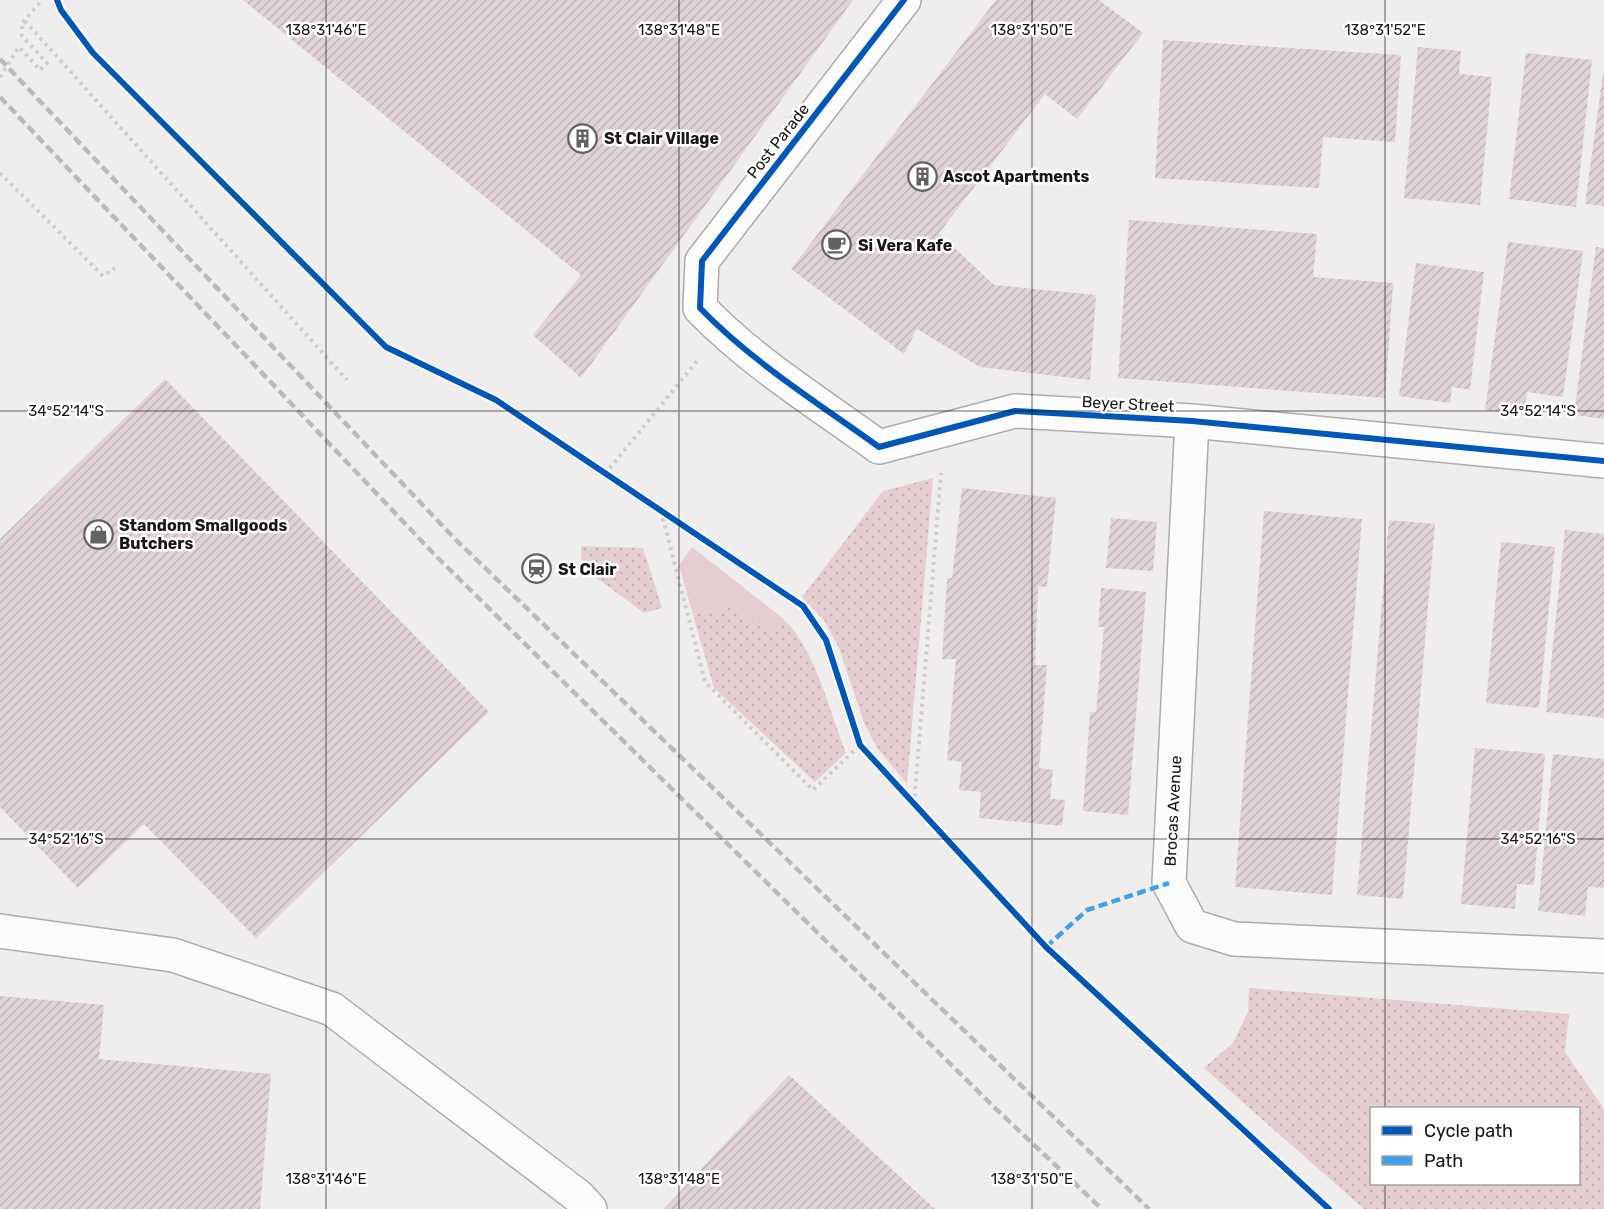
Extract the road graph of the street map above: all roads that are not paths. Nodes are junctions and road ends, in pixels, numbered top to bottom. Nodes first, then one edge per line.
1 (904, 0) edge
2 (700, 308) joint
3 (1192, 421) junction
4 (1604, 461) edge
5 (0, 931) edge
6 (1604, 956) edge
7 (579, 1205) edge

1 - 2 street, Post Parade
2 - 3 street, Beyer Street
3 - 4 street, Beyer Street
3 - 6 street, Brocas Avenue
5 - 7 street

